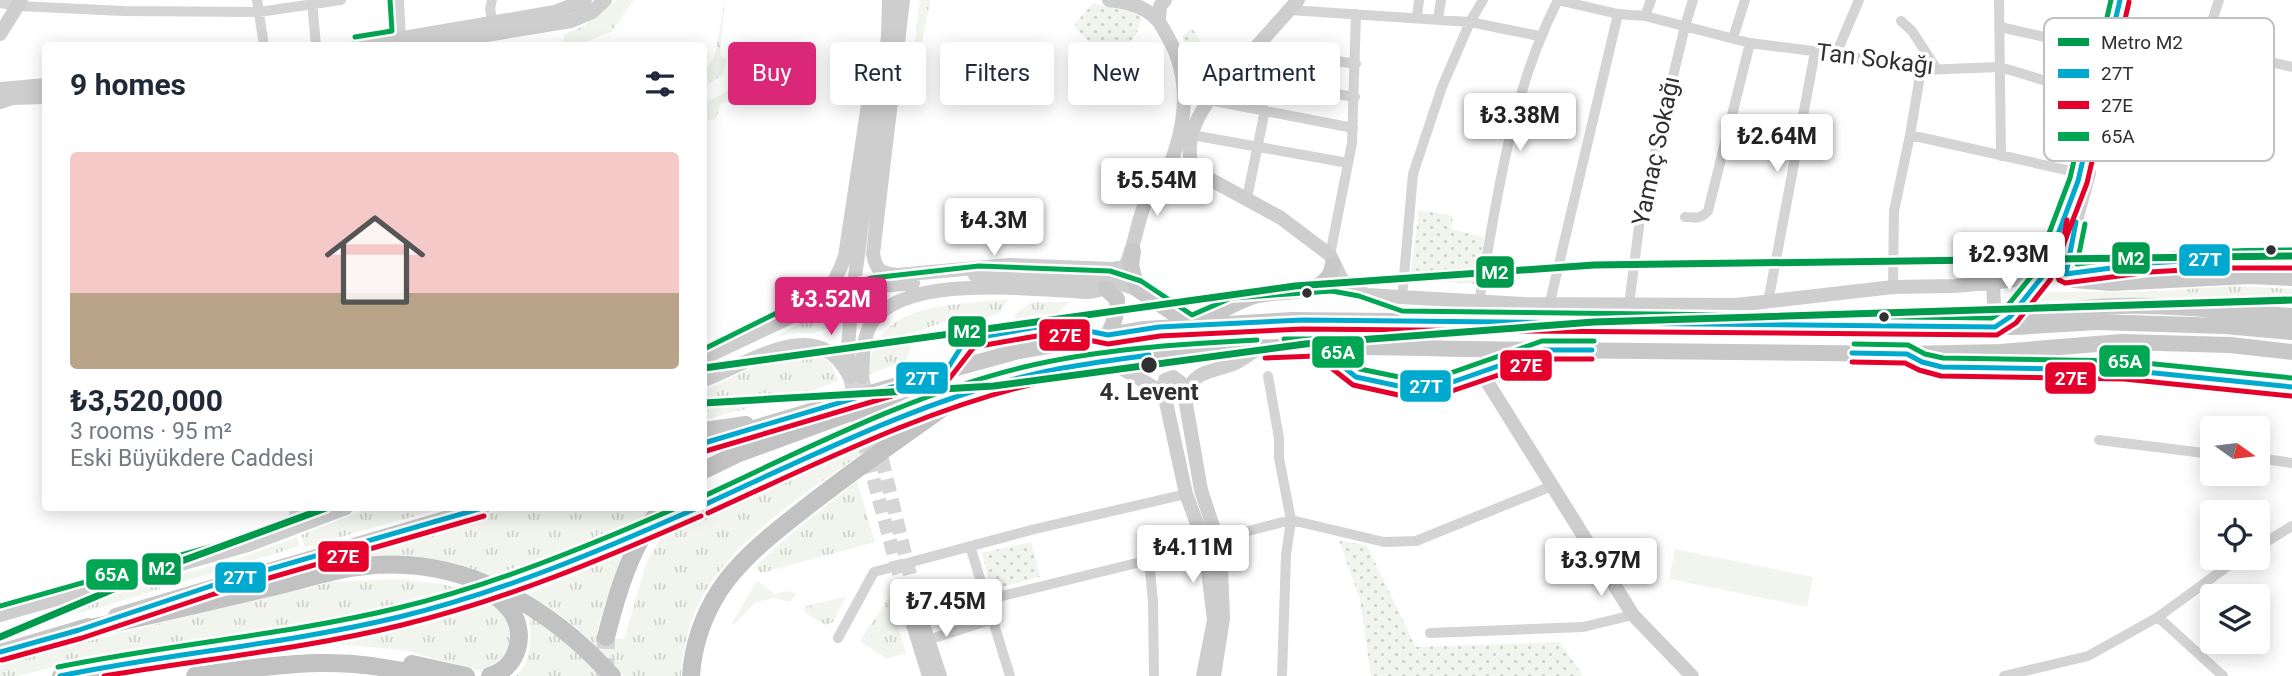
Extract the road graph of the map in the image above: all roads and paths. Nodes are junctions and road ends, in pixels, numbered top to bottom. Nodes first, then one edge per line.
1 (257, 0) edge
2 (341, 0) edge
3 (399, 0) edge
4 (492, 0) edge
5 (585, 0) edge
6 (606, 0) edge
7 (876, 0) edge
8 (902, 0) edge
9 (1112, 0) edge
10 (1165, 0) edge
11 (1419, 0) edge
12 (1441, 0) edge
13 (1483, 0) edge
14 (1558, 0) edge
15 (1651, 0) edge
16 (1693, 0) edge
17 (1745, 0) edge
18 (1859, 0) edge
19 (1999, 0) edge
20 (2120, 0) edge
21 (2128, 0) edge
22 (2219, 0) edge
23 (312, 2) edge
24 (0, 3) edge
25 (20, 3) edge
26 (887, 4) edge
27 (1294, 5) edge
28 (259, 12) junction
29 (1356, 14) junction
30 (1618, 15) junction
31 (1645, 16) junction
32 (1417, 17) junction
33 (2118, 18) edge
34 (2120, 18) edge
35 (2213, 18) edge
36 (1438, 19) junction
37 (1159, 20) junction
38 (1901, 21) dead end
39 (1470, 22) junction
40 (493, 24) junction
41 (1685, 26) junction
42 (2000, 27) junction
43 (0, 34) edge
44 (1539, 36) junction
45 (2044, 37) edge
46 (1733, 38) junction
47 (263, 42) edge
48 (316, 42) edge
49 (401, 42) edge
50 (444, 42) edge
51 (1260, 42) edge
52 (1750, 43) junction
53 (1815, 52) junction
54 (1836, 54) junction
55 (1178, 58) edge
56 (1340, 62) edge
57 (2274, 63) edge
58 (1356, 65) junction
59 (2000, 67) junction
60 (2292, 67) edge
61 (1936, 68) junction
62 (1921, 70) junction
63 (2044, 80) edge
64 (42, 85) edge
65 (0, 89) edge
66 (1340, 95) edge
67 (42, 96) edge
68 (1354, 97) junction
69 (0, 102) edge
70 (1185, 105) edge
71 (1206, 105) edge
72 (1237, 105) edge
73 (1265, 110) junction
74 (1353, 128) junction
75 (1187, 133) junction
76 (1910, 135) junction
77 (1257, 147) junction
78 (2001, 156) junction
79 (2083, 161) edge
80 (2091, 161) edge
81 (1348, 163) junction
82 (1193, 170) junction
83 (2080, 173) junction
84 (1166, 175) junction
85 (1248, 198) junction
86 (1685, 217) dead end
87 (1133, 251) junction
88 (2292, 259) edge
89 (1332, 260) junction
90 (1125, 267) junction
91 (2066, 274) junction
92 (2042, 277) junction
93 (2292, 278) edge
94 (1993, 283) junction
95 (1109, 285) junction
96 (1893, 287) junction
97 (1137, 289) junction
98 (847, 297) junction
99 (1402, 298) junction
100 (1479, 302) junction
101 (1550, 302) junction
102 (1768, 302) junction
103 (815, 304) junction
104 (1629, 305) junction
105 (882, 311) junction
106 (2292, 316) edge
107 (1191, 325) junction
108 (1995, 327) junction
109 (2017, 327) junction
110 (2292, 332) edge
111 (1108, 335) junction
112 (1257, 349) junction
113 (2292, 352) edge
114 (1907, 354) junction
115 (707, 357) edge
116 (1107, 360) junction
117 (946, 371) junction
118 (1481, 372) dead end
119 (1268, 376) dead end
120 (856, 377) junction
121 (707, 379) edge
122 (2292, 384) edge
123 (1164, 393) junction
124 (958, 397) junction
125 (1185, 404) junction
126 (762, 426) junction
127 (707, 430) edge
128 (2099, 440) dead end
129 (707, 442) edge
130 (2200, 453) edge
131 (2270, 460) edge
132 (2292, 463) edge
133 (707, 469) edge
134 (1552, 486) junction
135 (1201, 490) junction
136 (1186, 494) junction
137 (709, 502) edge
138 (296, 511) edge
139 (306, 511) edge
140 (338, 511) edge
141 (466, 511) edge
142 (660, 511) edge
143 (690, 511) edge
144 (1291, 520) junction
145 (300, 526) junction
146 (2292, 526) edge
147 (2270, 540) edge
148 (1211, 542) junction
149 (970, 546) junction
150 (1149, 560) junction
151 (2223, 570) edge
152 (467, 576) junction
153 (986, 600) junction
154 (0, 615) edge
155 (1633, 615) junction
156 (2158, 617) junction
157 (993, 619) junction
158 (79, 630) junction
159 (1430, 633) dead end
160 (607, 637) tunnel mouth
161 (937, 637) dead end
162 (838, 638) dead end
163 (1, 651) edge
164 (339, 661) junction
165 (311, 662) junction
166 (1007, 675) edge
167 (60, 676) edge
168 (195, 676) edge
169 (239, 676) edge
170 (423, 676) edge
171 (466, 676) edge
172 (490, 676) edge
173 (612, 676) edge
174 (691, 676) edge
175 (929, 676) edge
176 (940, 676) edge
177 (1154, 676) edge
178 (1203, 676) edge
179 (1214, 676) edge
180 (1282, 676) edge
181 (1692, 676) edge
182 (2004, 676) edge
183 (2223, 676) edge

1 - 28 street
2 - 23 street
3 - 49 street
4 - 40 street
5 - 40 street
6 - 50 street
7 - 26 street
8 - 90 street
9 - 37 street
10 - 37 street
11 - 32 street
12 - 36 street
13 - 39 street
14 - 30 street, Tan Sokağı
14 - 44 street
15 - 31 street
16 - 41 street, Yamaç Sokağı
17 - 46 street
18 - 54 street
19 - 42 street
20 - 33 street
21 - 34 street
22 - 35 street
23 - 28 street
23 - 48 street
24 - 25 street
25 - 28 street
25 - 43 street
26 - 98 street
26 - 103 street
27 - 29 street
27 - 51 street
28 - 47 street
29 - 32 street
29 - 58 street
30 - 31 street, Tan Sokağı
30 - 101 street
31 - 41 street, Tan Sokağı
32 - 36 street
36 - 39 street
37 - 55 street
38 - 61 street
39 - 44 street
39 - 99 street
40 - 49 street
41 - 46 street, Tan Sokağı
41 - 104 street, Yamaç Sokağı
42 - 45 street
42 - 59 street
44 - 100 street
46 - 52 street, Tan Sokağı
52 - 53 street, Tan Sokağı
52 - 86 street
53 - 54 street, Tan Sokağı
53 - 102 street
54 - 62 street, Tan Sokağı
56 - 58 street
57 - 60 street
58 - 68 street
59 - 61 street, Tan Sokağı
59 - 63 street, Tan Sokağı
59 - 78 street
61 - 62 street, Tan Sokağı
62 - 76 street
64 - 65 street
66 - 68 street
67 - 69 street
68 - 74 street
70 - 75 street
71 - 75 street
72 - 73 street
73 - 74 street
73 - 77 street
74 - 81 street
75 - 77 street
75 - 82 street
75 - 84 street
76 - 78 street
76 - 96 street
77 - 81 street
77 - 85 street
78 - 83 street
79 - 83 street
80 - 91 street
81 - 89 street
82 - 84 street
82 - 85 street
83 - 92 street
84 - 87 street
85 - 89 street
87 - 90 street
87 - 97 main road
88 - 91 street
89 - 99 street
89 - 107 main road
90 - 95 street
91 - 92 street
91 - 93 main road
92 - 94 street
92 - 108 street
94 - 96 street
94 - 108 street
95 - 97 street
95 - 98 street, bridge
95 - 105 street
95 - 111 main road
96 - 102 street
97 - 107 main road
98 - 103 street
98 - 105 street
98 - 120 street
99 - 100 street
100 - 101 street
101 - 104 street
102 - 104 street
103 - 115 street
105 - 120 street
106 - 109 main road
107 - 108 main road
107 - 111 main road
108 - 109 main road
109 - 110 main road
111 - 117 main road
112 - 114 main road
112 - 116 main road
112 - 125 street
113 - 114 main road
114 - 122 main road
116 - 123 street
116 - 124 main road
117 - 126 main road
117 - 133 highway
118 - 134 street
119 - 144 street
120 - 121 street
123 - 125 street
123 - 136 street
124 - 137 main road
124 - 174 highway
125 - 135 street
126 - 127 main road
126 - 129 main road
128 - 130 street
131 - 132 street
134 - 144 street
134 - 155 street
135 - 136 street
135 - 148 street
136 - 148 street
136 - 149 street
138 - 145 street
139 - 145 street
140 - 145 street
141 - 158 main road
142 - 160 highway
143 - 167 main road, bridge
144 - 148 street
144 - 180 street
145 - 154 street
146 - 147 street
148 - 150 street
148 - 178 street
148 - 179 street
149 - 153 street
149 - 162 street
150 - 153 street
150 - 177 street
151 - 156 street
152 - 158 highway
152 - 172 highway
152 - 173 highway
153 - 157 street
155 - 159 street
155 - 181 street
156 - 182 street
156 - 183 street
157 - 161 street
157 - 166 street
158 - 163 main road
164 - 165 highway
164 - 170 highway
164 - 171 highway
165 - 168 highway
165 - 169 street
175 - 176 street

